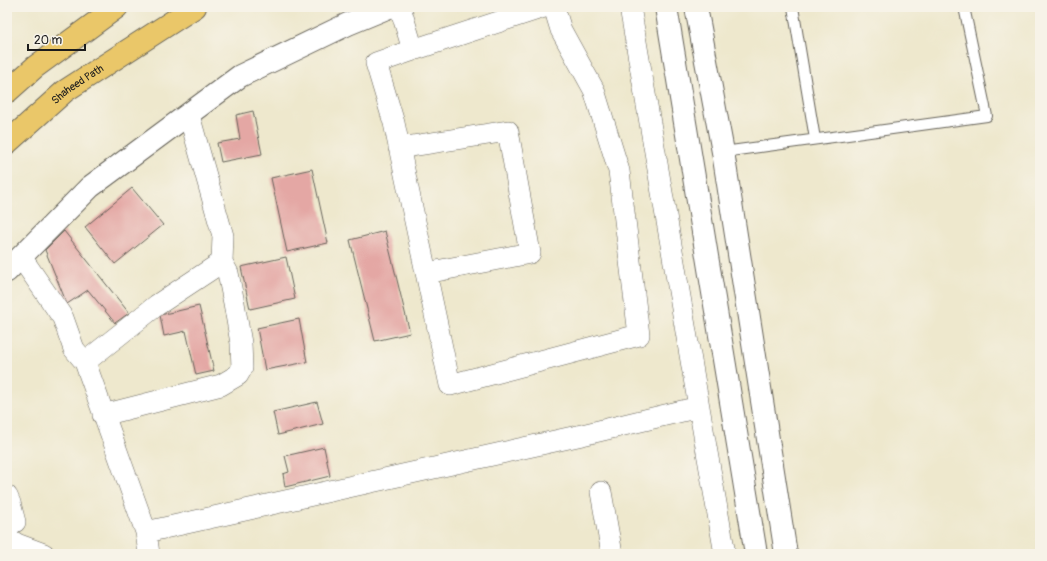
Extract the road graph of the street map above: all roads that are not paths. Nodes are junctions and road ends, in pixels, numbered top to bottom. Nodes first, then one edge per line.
1 (117, 7) edge
2 (195, 7) edge
3 (389, 7) edge
4 (400, 7) edge
5 (544, 7) edge
6 (554, 7) edge
7 (630, 7) edge
8 (666, 7) edge
9 (696, 7) edge
10 (793, 7) edge
11 (964, 7) edge
12 (413, 50) junction
13 (7, 92) edge
14 (189, 115) junction
15 (816, 139) junction
16 (7, 143) edge
17 (399, 148) junction
18 (722, 152) junction
19 (222, 262) junction
20 (14, 264) edge
21 (426, 273) junction
22 (85, 362) junction
23 (699, 407) junction
24 (103, 415) junction
25 (601, 492) dead end
26 (7, 496) edge
27 (11, 530) edge
28 (146, 532) junction
29 (44, 554) edge
30 (149, 554) edge
31 (612, 554) edge
32 (725, 554) edge
33 (756, 554) edge
34 (786, 554) edge

1 - 13 highway
2 - 16 highway, Shaheed Path
3 - 14 street
4 - 12 street
5 - 12 street
6 - 21 street
7 - 23 street
8 - 33 street
9 - 18 street
10 - 15 lane
11 - 15 lane
12 - 17 street
14 - 19 street
14 - 20 street
15 - 18 lane
17 - 21 street
17 - 21 street
18 - 34 street
19 - 22 street
19 - 24 street
20 - 22 street
22 - 24 street
23 - 28 street
23 - 32 street
24 - 28 street
25 - 31 street
26 - 27 street
27 - 29 street
28 - 30 street

